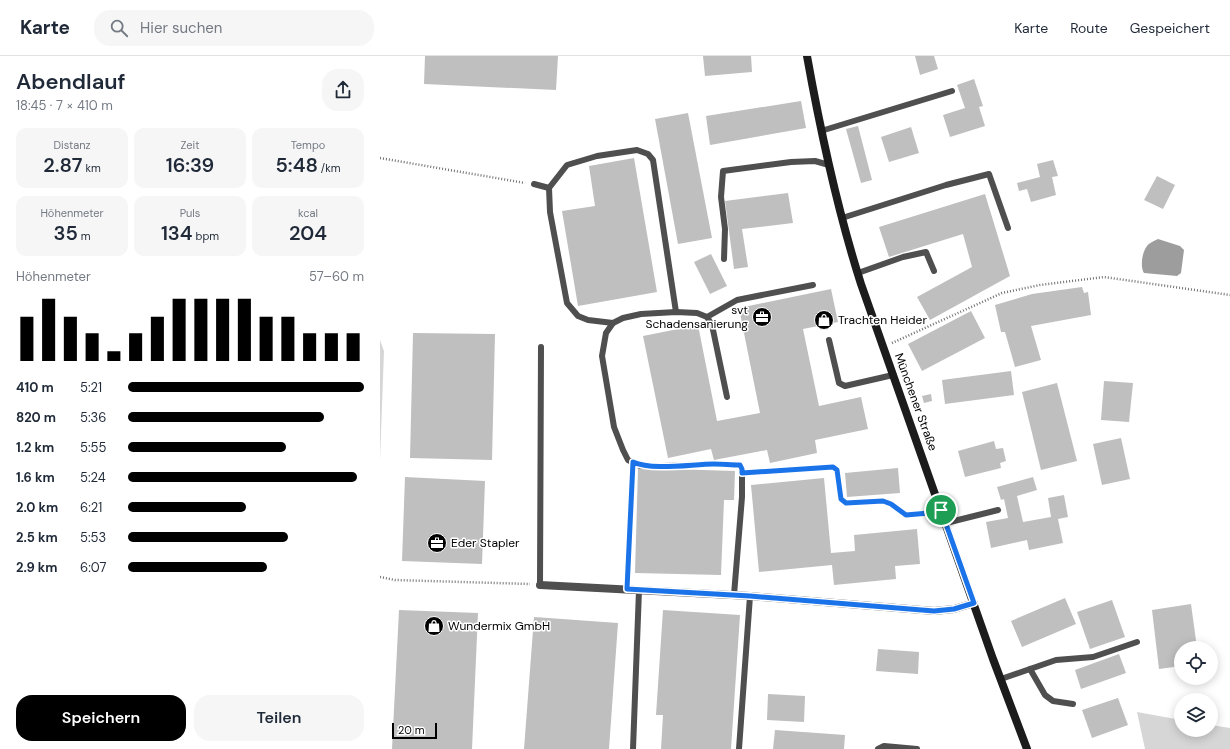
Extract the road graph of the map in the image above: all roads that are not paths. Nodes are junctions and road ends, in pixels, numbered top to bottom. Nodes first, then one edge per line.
1 (807, 56) edge
2 (952, 91) dead end
3 (821, 131) junction
4 (829, 165) junction
5 (534, 184) road end
6 (549, 188) junction
7 (842, 218) junction
8 (1008, 228) dead end
9 (724, 259) dead end
10 (934, 271) dead end
11 (858, 273) junction
12 (813, 285) dead end
13 (676, 312) junction
14 (707, 317) junction
15 (612, 323) junction
16 (829, 340) dead end
17 (541, 347) dead end
18 (893, 375) junction
19 (727, 397) dead end
20 (633, 462) junction
21 (742, 473) junction
22 (941, 510) junction
23 (998, 510) dead end
24 (946, 523) junction
25 (540, 585) joint
26 (627, 589) junction
27 (640, 590) junction
28 (734, 595) junction
29 (750, 596) junction
30 (974, 603) junction
31 (1137, 642) dead end
32 (1030, 669) junction
33 (1001, 679) junction
34 (1073, 704) dead end
35 (632, 749) edge
36 (739, 749) edge
37 (878, 749) edge
38 (917, 749) edge
39 (1027, 749) edge

1 - 3 main road, Münchener Straße
2 - 3 lane
3 - 4 main road, Münchener Straße
4 - 7 main road, Münchener Straße
4 - 9 lane
5 - 6 lane
6 - 13 lane
6 - 15 lane
7 - 8 lane
7 - 11 main road, Münchener Straße
10 - 11 lane
11 - 18 main road, Münchener Straße
12 - 14 lane
13 - 14 lane
13 - 15 lane
14 - 19 lane
15 - 20 lane
16 - 18 lane
17 - 25 lane
18 - 22 main road, Münchener Straße
20 - 21 lane
20 - 26 lane
21 - 22 lane
21 - 28 lane
22 - 24 main road, Münchener Straße
23 - 24 lane
24 - 30 main road, Münchener Straße
25 - 26 street
26 - 27 street
27 - 28 street
27 - 35 lane
28 - 29 street
29 - 30 street
29 - 36 lane
30 - 33 main road, Münchener Straße
31 - 32 lane
32 - 33 lane
32 - 34 lane
33 - 39 main road, Münchener Straße
37 - 38 lane

